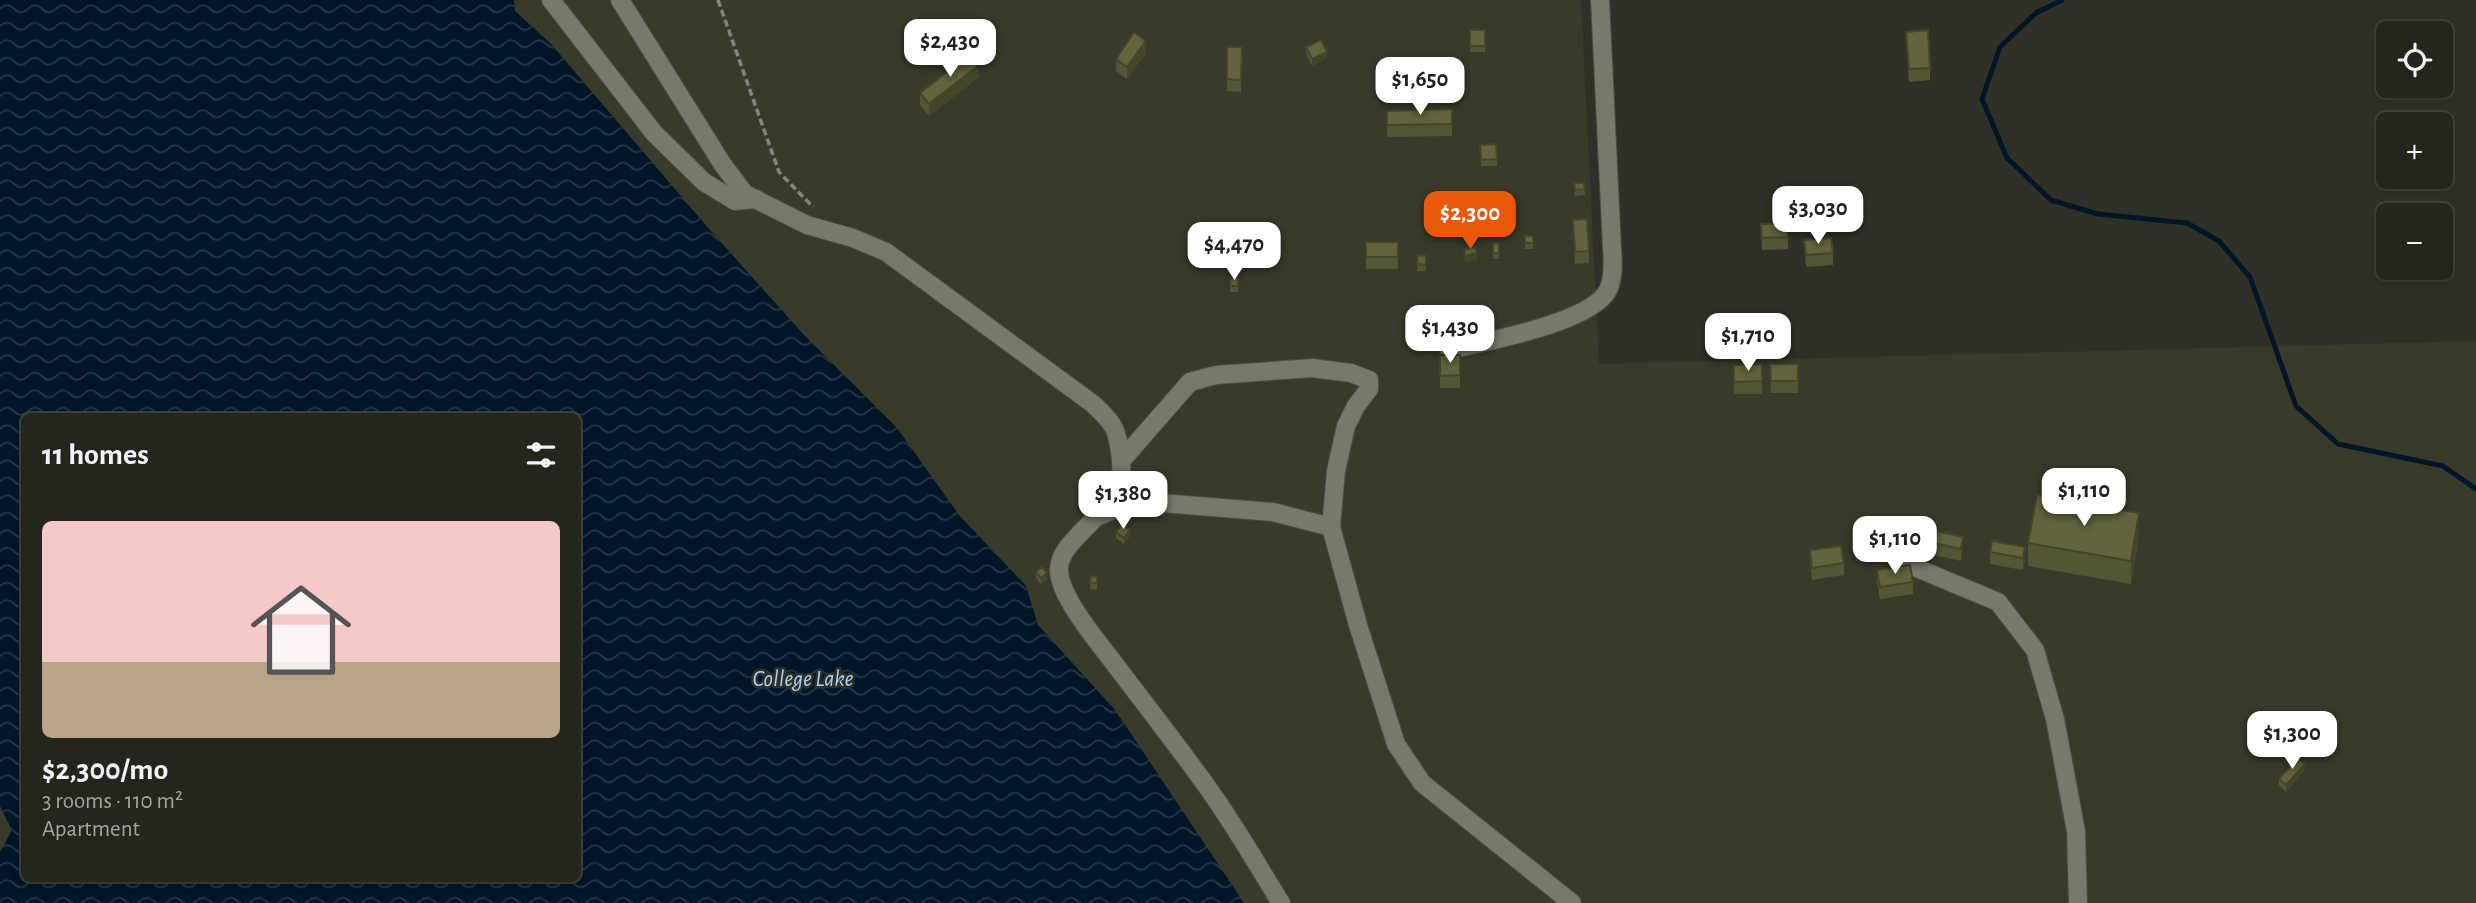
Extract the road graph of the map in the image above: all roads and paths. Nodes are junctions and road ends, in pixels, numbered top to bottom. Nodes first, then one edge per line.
1 (551, 0) edge
2 (621, 0) edge
3 (718, 0) edge
4 (1600, 0) edge
5 (756, 199) junction
6 (818, 211) dead end
7 (1449, 350) dead end
8 (1121, 461) junction
9 (1099, 516) junction
10 (1331, 527) junction
11 (1900, 561) dead end
12 (1281, 903) edge
13 (1572, 903) edge
14 (2078, 903) edge

1 - 5 lane
2 - 5 lane
3 - 6 path
4 - 7 lane
5 - 8 lane
8 - 9 lane
8 - 10 lane
9 - 10 lane
9 - 12 lane
10 - 13 lane
11 - 14 lane

